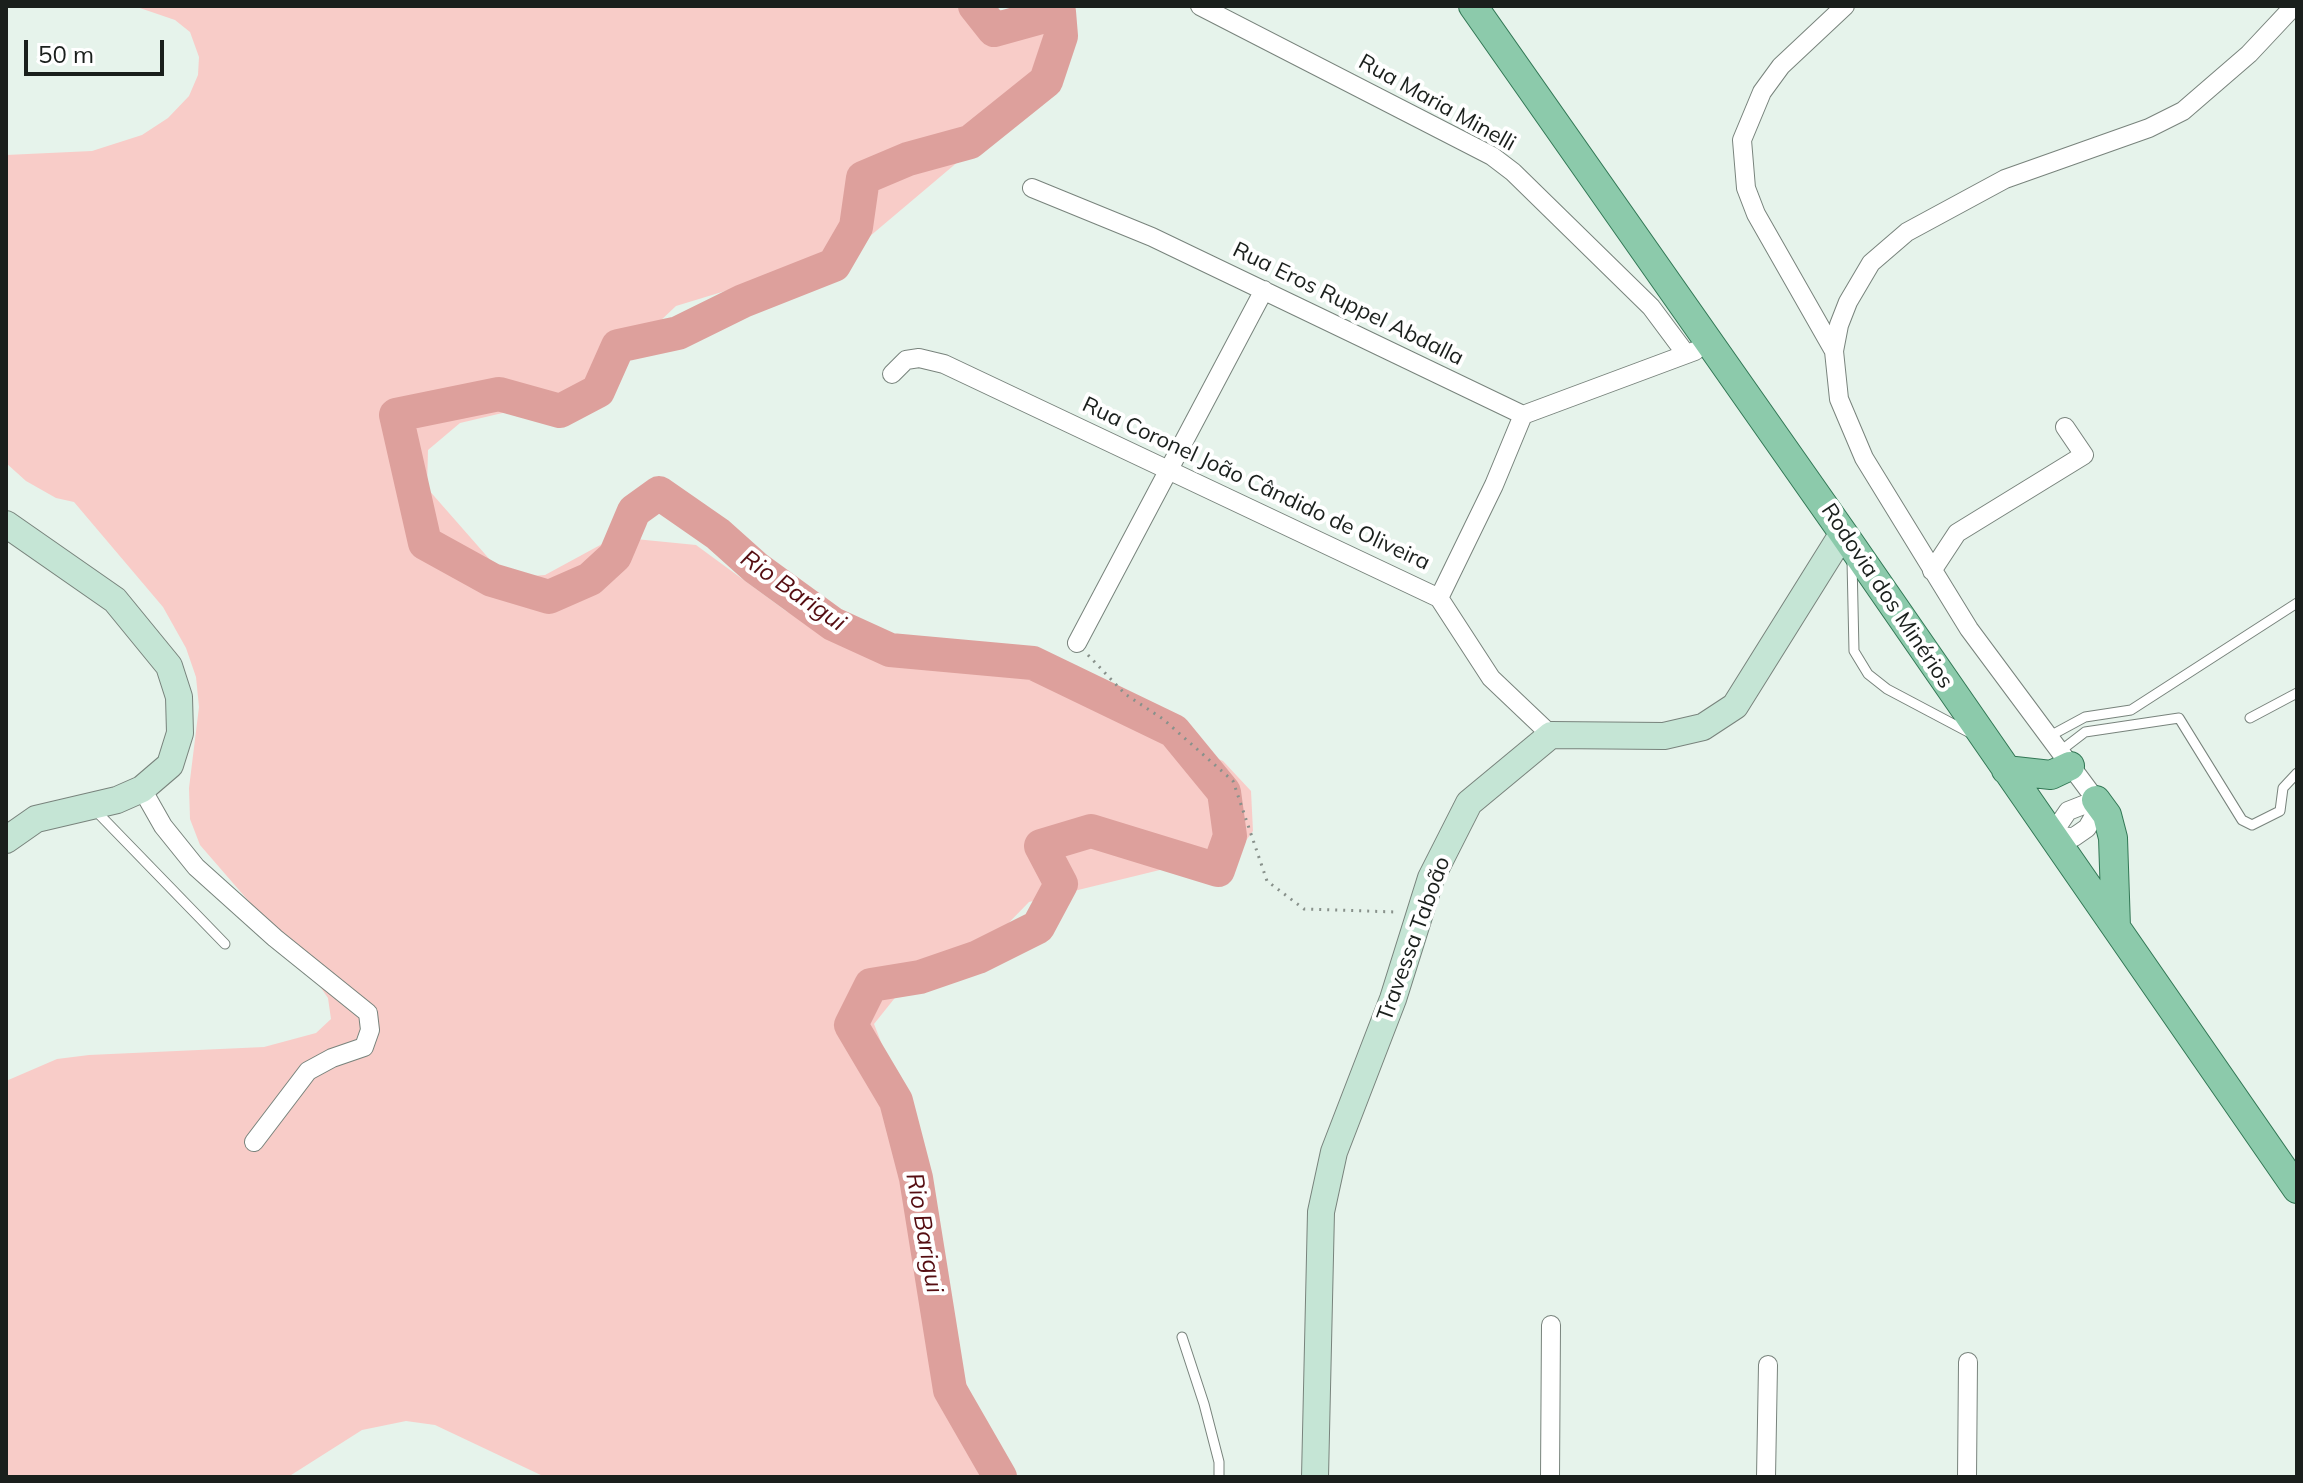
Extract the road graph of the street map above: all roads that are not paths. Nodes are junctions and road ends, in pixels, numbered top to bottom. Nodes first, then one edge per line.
1 (1200, 6) edge
2 (1473, 6) edge
3 (1845, 6) edge
4 (2294, 6) edge
5 (1032, 188) dead end
6 (1264, 290) junction
7 (1700, 350) junction
8 (1834, 351) junction
9 (892, 374) dead end
10 (1523, 415) junction
11 (2065, 427) dead end
12 (1169, 468) junction
13 (6, 524) edge
14 (1848, 539) junction
15 (1932, 571) junction
16 (1439, 598) junction
17 (2297, 603) edge
18 (1077, 643) road end
19 (2297, 693) edge
20 (2250, 718) dead end
21 (1551, 735) junction
22 (2048, 737) junction
23 (1986, 741) junction
24 (2065, 759) junction
25 (2006, 770) junction
26 (2297, 773) edge
27 (142, 789) junction
28 (2096, 800) junction
29 (92, 807) junction
30 (2051, 836) junction
31 (6, 840) edge
32 (2116, 927) junction
33 (225, 944) dead end
34 (254, 1142) dead end
35 (2297, 1189) edge
36 (1551, 1325) dead end
37 (1182, 1337) dead end
38 (1968, 1362) dead end
39 (1768, 1365) dead end
40 (1219, 1477) edge
41 (1315, 1477) edge
42 (1550, 1477) edge
43 (1766, 1477) edge
44 (1967, 1477) edge

1 - 7 street, Rua Maria Minelli
2 - 7 main road, Rodovia dos Minérios
3 - 8 street
4 - 8 street
5 - 6 street, Rua Eros Ruppel Abdalla
6 - 10 street, Rua Eros Ruppel Abdalla
6 - 12 street
7 - 10 street
7 - 14 main road, Rodovia dos Minérios
8 - 15 street
9 - 12 street, Rua Coronel João Cândido de Oliveira
10 - 16 street
11 - 15 street
12 - 16 street, Rua Coronel João Cândido de Oliveira
12 - 18 street
13 - 27 street
14 - 21 street
14 - 23 main road, Rodovia dos Minérios
14 - 23 lane
15 - 22 street
16 - 21 street, Rua Coronel João Cândido de Oliveira
17 - 22 lane
19 - 20 lane
21 - 41 street, Travessa Taboão
22 - 24 street
23 - 25 main road, Rodovia dos Minérios
24 - 25 main road
24 - 26 lane
24 - 28 street
25 - 30 main road, Rodovia dos Minérios
27 - 29 street
27 - 34 street
28 - 30 street
28 - 32 main road
29 - 31 street
29 - 33 lane
30 - 32 main road, Rodovia dos Minérios
32 - 35 main road, Rodovia dos Minérios
36 - 42 street
37 - 40 lane
38 - 44 street
39 - 43 street

